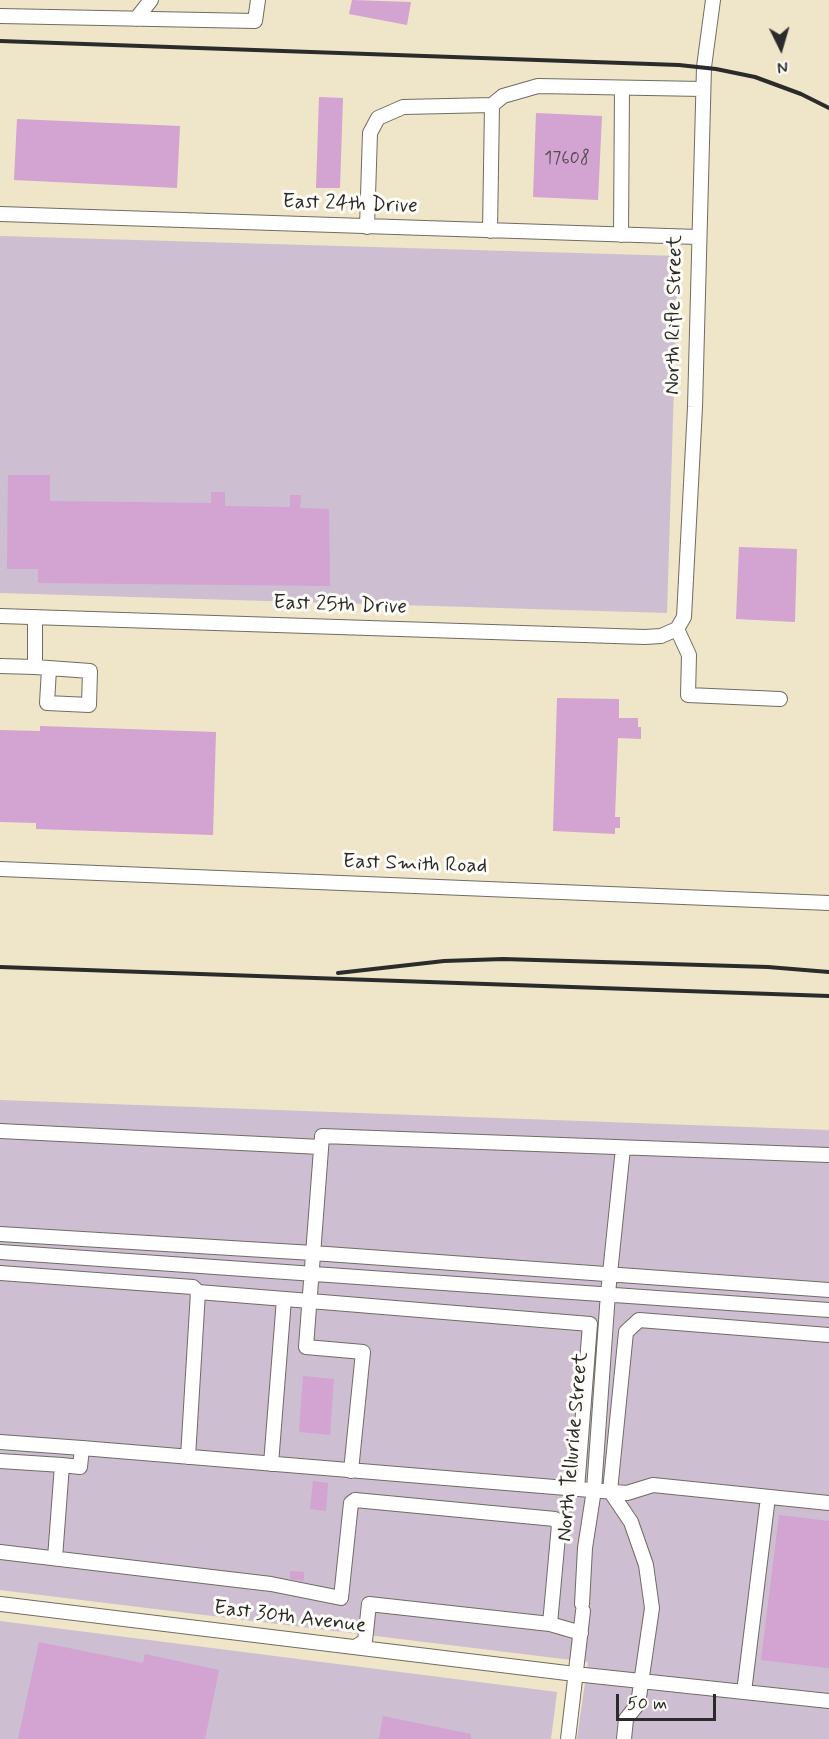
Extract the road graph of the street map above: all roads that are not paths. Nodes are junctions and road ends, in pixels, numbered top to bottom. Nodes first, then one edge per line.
1 (151, 0) edge
2 (258, 0) edge
3 (713, 0) edge
4 (0, 16) edge
5 (136, 19) junction
6 (622, 88) junction
7 (703, 89) junction
8 (492, 105) junction
9 (0, 214) edge
10 (368, 227) junction
11 (489, 231) junction
12 (621, 235) junction
13 (698, 237) junction
14 (0, 616) edge
15 (35, 617) junction
16 (677, 629) junction
17 (0, 666) edge
18 (780, 699) dead end
19 (0, 869) edge
20 (829, 903) edge
21 (0, 1131) edge
22 (321, 1148) junction
23 (623, 1148) junction
24 (829, 1155) edge
25 (0, 1234) edge
26 (153, 1243) junction
27 (0, 1252) edge
28 (313, 1253) junction
29 (151, 1262) junction
30 (312, 1273) junction
31 (0, 1274) edge
32 (612, 1274) junction
33 (148, 1284) junction
34 (829, 1290) edge
35 (198, 1292) junction
36 (608, 1293) junction
37 (284, 1299) junction
38 (310, 1301) junction
39 (829, 1310) edge
40 (829, 1335) edge
41 (0, 1442) edge
42 (82, 1448) junction
43 (188, 1457) junction
44 (0, 1461) edge
45 (271, 1464) junction
46 (62, 1466) junction
47 (351, 1471) junction
48 (577, 1489) junction
49 (594, 1490) junction
50 (610, 1491) junction
51 (768, 1497) junction
52 (829, 1503) edge
53 (0, 1552) edge
54 (55, 1558) junction
55 (0, 1604) edge
56 (550, 1624) junction
57 (581, 1633) junction
58 (355, 1647) junction
59 (575, 1674) junction
60 (641, 1681) junction
61 (744, 1692) junction
62 (829, 1701) edge
63 (568, 1739) edge
64 (624, 1739) edge

1 - 5 street
2 - 5 street
3 - 7 street, North Rifle Street
4 - 5 street
6 - 7 street
6 - 8 street
6 - 12 street
7 - 13 street, North Rifle Street
8 - 10 street
8 - 11 street
9 - 10 street, East 24th Drive
10 - 11 street, East 24th Drive
11 - 12 street, East 24th Drive
12 - 13 street, East 24th Drive
13 - 16 street, North Rifle Street
14 - 15 street, East 25th Drive
15 - 16 street, East 25th Drive
15 - 17 street
16 - 18 street
19 - 20 street, East Smith Road
21 - 22 street
22 - 23 street
22 - 28 street
23 - 24 street
23 - 32 street, North Telluride Street
25 - 26 street
26 - 28 street
26 - 29 street
27 - 29 street
28 - 30 street
28 - 32 street
29 - 30 street
29 - 33 street
30 - 36 street
30 - 38 street
31 - 33 street
32 - 34 street
32 - 36 street, North Telluride Street
33 - 35 street
35 - 37 street
35 - 43 street
36 - 39 street
36 - 49 street, North Telluride Street
37 - 38 street
37 - 45 street
38 - 47 street
38 - 48 street
40 - 50 street
41 - 42 street
42 - 43 street
42 - 46 street
43 - 45 street
44 - 46 street
45 - 47 street
46 - 54 street
47 - 48 street
48 - 49 street
49 - 50 street
49 - 57 street, North Telluride Street
50 - 51 street
50 - 60 street
51 - 52 street
51 - 61 street
53 - 54 street
54 - 56 street
55 - 58 street, East 30th Avenue
56 - 57 street
56 - 58 street
57 - 59 street, North Telluride Street
58 - 59 street, East 30th Avenue
59 - 60 street, East 30th Avenue
59 - 63 street, North Telluride Street
60 - 61 street, East 30th Avenue
60 - 64 street
61 - 62 street, East 30th Avenue

